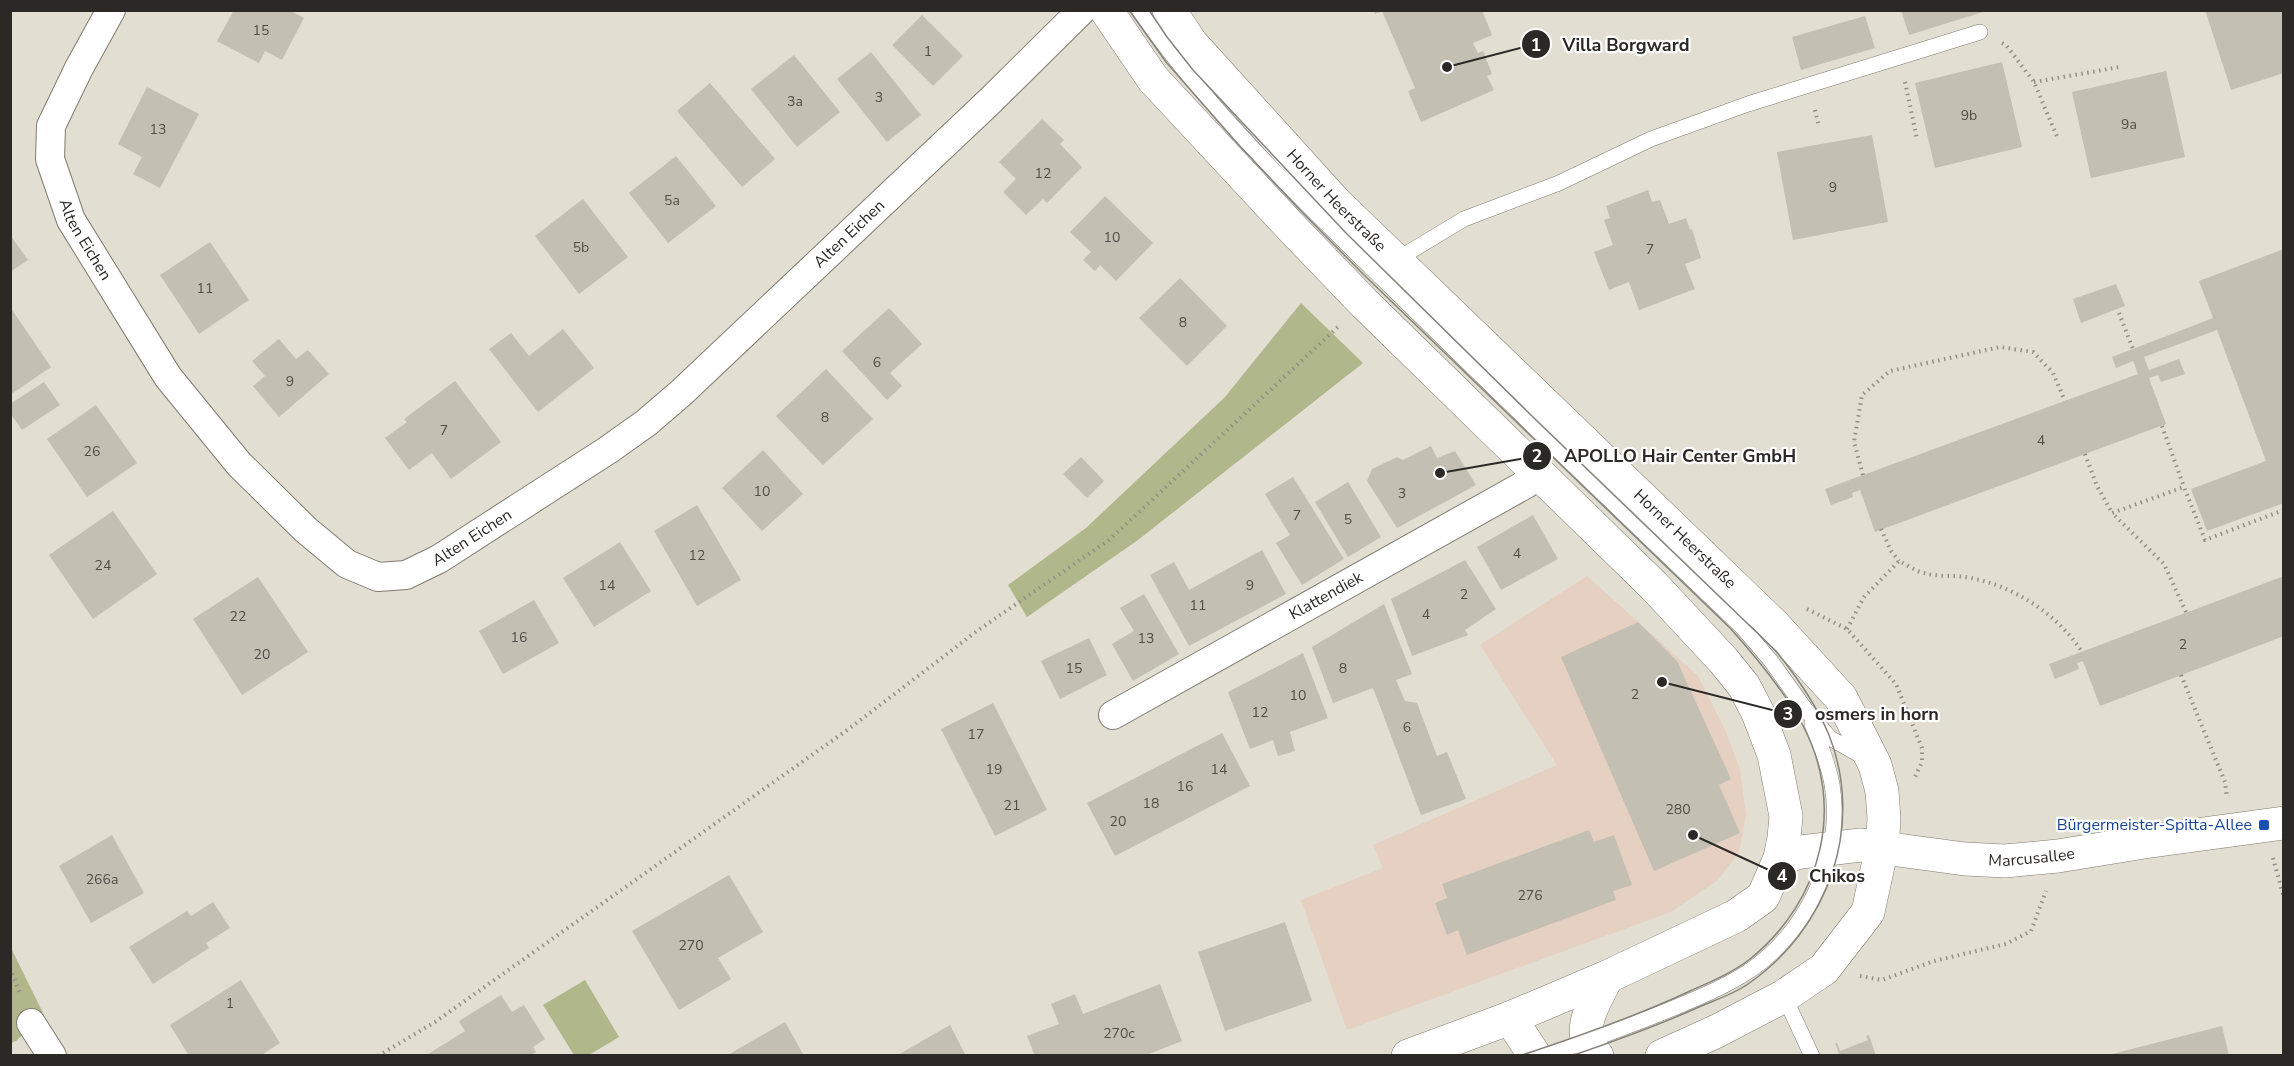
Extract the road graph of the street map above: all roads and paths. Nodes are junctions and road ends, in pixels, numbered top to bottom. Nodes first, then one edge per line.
1 (111, 10) edge
2 (1082, 10) edge
3 (1106, 10) edge
4 (1139, 10) edge
5 (1169, 10) edge
6 (1980, 32) joint
7 (1900, 58) junction
8 (2120, 67) dead end
9 (2034, 82) junction
10 (1917, 139) dead end
11 (2058, 139) dead end
12 (1396, 260) junction
13 (1364, 303) junction
14 (2119, 313) dead end
15 (2133, 349) dead end
16 (2065, 401) dead end
17 (2162, 426) dead end
18 (2085, 454) dead end
19 (1539, 473) junction
20 (1863, 475) dead end
21 (2184, 487) junction
22 (2283, 510) edge
23 (2112, 513) junction
24 (1881, 529) dead end
25 (1899, 561) junction
26 (2187, 612) dead end
27 (1847, 630) dead end
28 (2082, 652) dead end
29 (2181, 675) dead end
30 (1806, 710) junction
31 (1113, 715) dead end
32 (1875, 765) junction
33 (2283, 823) edge
34 (2231, 830) junction
35 (1882, 847) junction
36 (1830, 848) junction
37 (2058, 856) junction
38 (1780, 858) junction
39 (1824, 969) junction
40 (1607, 977) junction
41 (1784, 996) junction
42 (1510, 1018) junction
43 (31, 1023) dead end
44 (1592, 1049) edge
45 (52, 1056) edge
46 (378, 1056) edge
47 (1408, 1056) edge
48 (1514, 1056) edge
49 (1536, 1056) edge
50 (1544, 1056) edge
51 (1662, 1056) edge
52 (1812, 1056) edge

1 - 2 street, Alten Eichen
3 - 13 main road
4 - 30 lane
5 - 12 main road, Horner Heerstraße
6 - 7 lane
6 - 9 path
7 - 10 path
7 - 12 lane
8 - 9 path
9 - 11 path
12 - 32 main road, Horner Heerstraße
13 - 19 main road
13 - 46 path
14 - 15 path
16 - 20 path
17 - 21 path
18 - 23 path
19 - 31 street, Klattendiek
19 - 38 main road
21 - 22 path
21 - 23 path
23 - 26 path
24 - 25 path
25 - 27 path
25 - 28 path
29 - 34 path
30 - 32 lane
30 - 36 lane
32 - 35 main road, Horner Heerstraße
33 - 34 main road, Marcusallee
34 - 37 main road, Marcusallee
35 - 36 main road, Marcusallee
35 - 37 main road, Marcusallee
35 - 39 main road, Horner Heerstraße
36 - 38 main road, Marcusallee
36 - 44 lane
37 - 39 path
38 - 40 main road
39 - 41 main road, Horner Heerstraße
40 - 42 main road
40 - 44 main road
41 - 51 main road, Horner Heerstraße
41 - 52 lane
42 - 47 main road
42 - 48 main road
42 - 49 main road
43 - 45 street
44 - 50 lane

